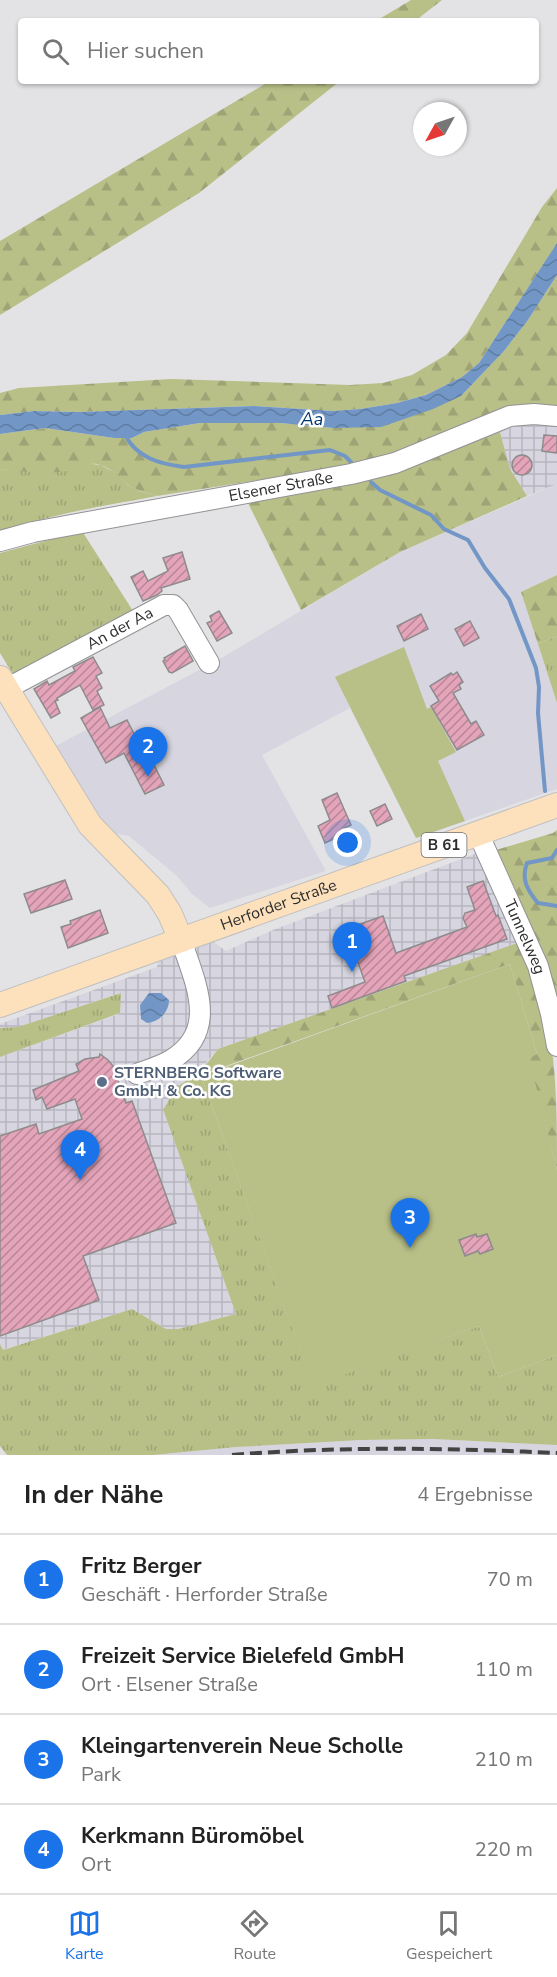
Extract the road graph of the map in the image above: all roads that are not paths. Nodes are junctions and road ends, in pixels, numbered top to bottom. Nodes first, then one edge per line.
1 (557, 416) edge
2 (0, 541) edge
3 (209, 663) dead end
4 (3, 684) edge
5 (557, 805) edge
6 (478, 833) junction
7 (181, 940) junction
8 (0, 1005) edge
9 (557, 1046) edge
10 (137, 1074) dead end

1 - 2 street, Elsener Straße
3 - 4 street, An der Aa
4 - 7 main road
5 - 6 main road, Herforder Straße / B 61
6 - 7 main road, Herforder Straße / B 61
6 - 9 street, Tunnelweg
7 - 8 main road, Herforder Straße / B 61
7 - 10 street

